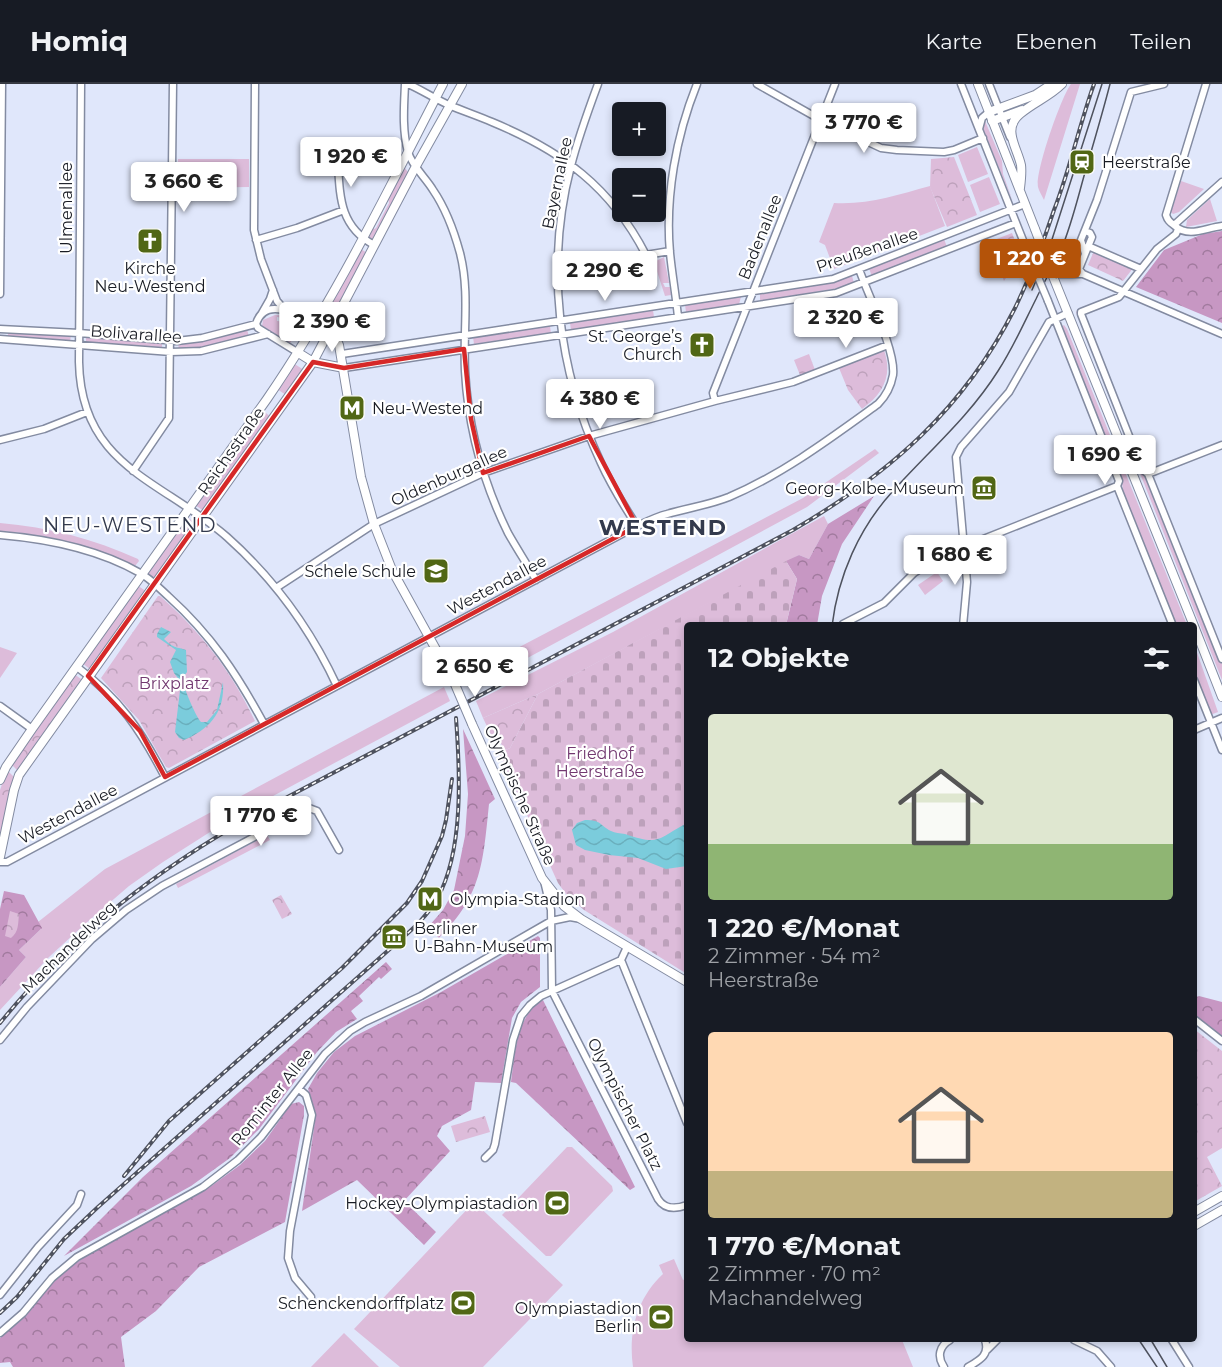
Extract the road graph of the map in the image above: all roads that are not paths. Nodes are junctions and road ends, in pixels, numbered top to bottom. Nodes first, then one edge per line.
1 (2, 84) edge
2 (81, 84) edge
3 (173, 84) edge
4 (255, 84) edge
5 (406, 84) edge
6 (443, 84) edge
7 (462, 84) edge
8 (598, 84) edge
9 (697, 84) edge
10 (757, 84) edge
11 (835, 84) edge
12 (961, 84) edge
13 (978, 84) edge
14 (989, 84) edge
15 (1052, 84) edge
16 (1062, 84) edge
17 (1164, 84) edge
18 (1206, 84) edge
19 (435, 98) junction
20 (450, 106) junction
21 (1031, 106) junction
22 (1000, 113) junction
23 (991, 116) junction
24 (821, 120) junction
25 (980, 130) junction
26 (983, 138) junction
27 (1011, 140) junction
28 (408, 152) junction
29 (338, 165) dead end
30 (416, 166) junction
31 (571, 166) junction
32 (1222, 182) edge
33 (1020, 192) junction
34 (1025, 204) junction
35 (1011, 209) junction
36 (344, 210) junction
37 (1016, 223) junction
38 (1222, 226) edge
39 (1176, 227) junction
40 (1085, 231) junction
41 (362, 238) junction
42 (256, 240) junction
43 (374, 245) junction
44 (1088, 246) junction
45 (670, 251) junction
46 (1085, 254) junction
47 (1048, 264) junction
48 (859, 269) junction
49 (1035, 269) junction
50 (1141, 269) junction
51 (1081, 271) junction
52 (1055, 277) junction
53 (864, 283) junction
54 (273, 289) junction
55 (753, 292) junction
56 (1125, 292) junction
57 (0, 294) edge
58 (677, 304) junction
59 (663, 306) junction
60 (747, 307) junction
61 (284, 309) junction
62 (1068, 313) junction
63 (261, 315) junction
64 (678, 317) junction
65 (664, 320) junction
66 (560, 321) junction
67 (1052, 321) junction
68 (255, 324) junction
69 (314, 325) junction
70 (0, 329) edge
71 (330, 332) junction
72 (79, 333) junction
73 (268, 334) junction
74 (1222, 334) edge
75 (562, 335) junction
76 (465, 336) junction
77 (0, 339) edge
78 (171, 341) junction
79 (79, 344) junction
80 (888, 345) junction
81 (464, 349) junction
82 (171, 352) junction
83 (297, 352) junction
84 (342, 354) junction
85 (313, 362) junction
86 (344, 368) junction
87 (715, 401) junction
88 (87, 412) junction
89 (590, 436) junction
90 (0, 440) edge
91 (1222, 445) edge
92 (133, 471) junction
93 (483, 473) junction
94 (1148, 474) junction
95 (1117, 486) junction
96 (189, 509) junction
97 (201, 518) junction
98 (374, 524) junction
99 (637, 526) junction
100 (0, 535) edge
101 (964, 546) junction
102 (142, 574) junction
103 (536, 580) junction
104 (154, 584) junction
105 (276, 588) junction
106 (847, 622) edge
107 (963, 622) edge
108 (1171, 622) edge
109 (1192, 622) edge
110 (1197, 634) edge
111 (430, 636) junction
112 (1222, 659) edge
113 (76, 667) junction
114 (88, 676) junction
115 (337, 686) junction
116 (1197, 688) edge
117 (1222, 696) edge
118 (0, 706) edge
119 (1222, 718) edge
120 (1211, 723) junction
121 (264, 724) junction
122 (32, 729) junction
123 (1197, 729) edge
124 (1222, 750) edge
125 (164, 775) junction
126 (0, 780) edge
127 (339, 850) dead end
128 (0, 857) edge
129 (0, 862) edge
130 (542, 878) junction
131 (581, 919) junction
132 (552, 921) junction
133 (627, 947) junction
134 (621, 960) junction
135 (684, 980) edge
136 (552, 991) junction
137 (1197, 1021) edge
138 (0, 1040) edge
139 (1222, 1041) edge
140 (298, 1089) junction
141 (684, 1116) edge
142 (485, 1158) dead end
143 (81, 1194) dead end
144 (1220, 1198) edge
145 (684, 1206) edge
146 (1222, 1209) edge
147 (1197, 1210) edge
148 (1197, 1224) edge
149 (1, 1292) edge
150 (311, 1297) dead end
151 (0, 1333) edge
152 (947, 1342) edge
153 (985, 1342) edge
154 (995, 1342) edge
155 (1078, 1342) edge
156 (1173, 1342) edge
157 (986, 1350) junction
158 (944, 1367) edge
159 (968, 1367) edge
160 (1111, 1367) edge
161 (1189, 1367) edge

1 - 57 street
2 - 72 street, Ulmenallee
3 - 78 street
4 - 42 street
5 - 19 street
5 - 28 street
6 - 19 main road, Reichsstraße
7 - 20 main road, Reichsstraße
8 - 31 street, Bayernallee
9 - 45 street
10 - 24 street
11 - 24 street, Badenallee
12 - 25 street
13 - 23 main road
14 - 22 street
15 - 22 main road
16 - 21 main road
17 - 40 street
18 - 39 street
19 - 20 street
19 - 28 main road, Reichsstraße
20 - 30 main road, Reichsstraße
20 - 31 street
21 - 22 main road
21 - 27 main road
22 - 23 main road
22 - 27 street
23 - 25 street
23 - 33 main road
24 - 26 street
24 - 55 street, Badenallee
25 - 26 street
26 - 35 street
27 - 33 main road
28 - 30 street
28 - 41 main road, Reichsstraße
29 - 36 street
30 - 43 main road, Reichsstraße
30 - 76 street
31 - 45 street
31 - 66 street, Bayernallee
32 - 39 street
33 - 34 main road
34 - 35 street, Preußenallee
34 - 47 main road, bridge
35 - 37 street
35 - 48 street, Preußenallee
36 - 41 street
36 - 42 street
37 - 49 street, bridge
37 - 53 street, Preußenallee
38 - 39 street
39 - 50 street
40 - 44 street
40 - 46 street
41 - 43 street
41 - 69 main road, Reichsstraße
42 - 54 street
43 - 71 main road, Reichsstraße
44 - 46 street
44 - 50 street
45 - 58 street
46 - 51 street
47 - 51 street, bridge
47 - 52 main road, bridge
48 - 53 street, Westendallee
48 - 55 street, Preußenallee
49 - 52 street, bridge
49 - 67 street, bridge
50 - 56 street
51 - 52 street
51 - 56 street
52 - 62 main road
53 - 60 street, Preußenallee
53 - 80 street, Westendallee
54 - 61 street
54 - 63 street
55 - 58 street, Preußenallee
55 - 60 street, Badenallee
56 - 74 street
56 - 94 street
58 - 59 street, Preußenallee
58 - 64 street
59 - 65 street
59 - 66 street, Preußenallee
60 - 64 street, Preußenallee
60 - 87 street, Badenallee
61 - 63 street
61 - 69 street
62 - 67 street
62 - 109 main road
63 - 68 street
64 - 65 street, Preußenallee
65 - 75 street, Preußenallee
66 - 75 street, Bayernallee
66 - 76 street, Preußenallee
67 - 95 street
67 - 101 street
68 - 73 street
68 - 78 street, Bolivarallee
69 - 71 main road
69 - 83 main road, Reichsstraße
70 - 72 street, Bolivarallee
71 - 84 main road
71 - 85 main road, Reichsstraße
72 - 78 street, Bolivarallee
72 - 79 street, Ulmenallee
73 - 82 street, Bolivarallee
73 - 83 street
75 - 81 street, Preußenallee
75 - 89 street, Bayernallee
76 - 81 street
76 - 84 street, Preußenallee
77 - 79 street, Bolivarallee
78 - 82 street
79 - 82 street, Bolivarallee
79 - 88 street, Ulmenallee
80 - 87 street, Oldenburgallee
80 - 99 street, Westendallee
81 - 86 street, Preußenallee
81 - 93 street
82 - 92 street
83 - 85 main road
83 - 96 main road, Reichsstraße
84 - 86 main road, Olympische Straße
85 - 86 main road
85 - 97 main road, Reichsstraße
86 - 98 main road, Olympische Straße
87 - 89 street, Oldenburgallee
88 - 90 street
88 - 92 street, Ulmenallee
89 - 93 street, Oldenburgallee
89 - 99 street, Bayernallee
91 - 94 street
92 - 96 street, Ulmenallee
93 - 98 street, Oldenburgallee
93 - 103 street
94 - 112 street
95 - 101 street
95 - 108 street
96 - 97 street, Ulmenallee
96 - 102 main road, Reichsstraße
97 - 104 main road, Reichsstraße
97 - 105 street, Ulmenallee
98 - 105 street, Oldenburgallee
98 - 111 main road, Olympische Straße
99 - 103 street, Westendallee
100 - 102 street
101 - 106 street
101 - 107 street
102 - 104 street
102 - 113 main road, Reichsstraße
103 - 111 street, Westendallee
104 - 114 main road, Reichsstraße
104 - 121 street
105 - 115 street, Ulmenallee
110 - 117 main road
111 - 115 street, Westendallee
111 - 130 main road, Olympische Straße, bridge
113 - 114 street
113 - 122 main road, Reichsstraße
114 - 125 street
114 - 128 main road, Reichsstraße
115 - 121 street, Westendallee
116 - 120 street
118 - 122 street
119 - 120 street
120 - 123 street
120 - 124 street
121 - 125 street, Westendallee
122 - 126 main road, Reichsstraße
125 - 129 street, Westendallee
127 - 138 street, Machandelweg
130 - 131 main road, Olympische Straße
130 - 132 street, Olympische Straße
131 - 132 street
131 - 133 main road, Olympische Straße
132 - 136 street, Olympischer Platz
132 - 140 street, Rominter Allee
133 - 134 street
133 - 135 main road, Olympische Straße
134 - 136 street
134 - 141 street
136 - 142 street
136 - 145 street, Olympischer Platz
137 - 139 street
140 - 150 street
140 - 151 street, Rominter Allee
143 - 149 street
144 - 146 main road
144 - 147 main road
146 - 148 main road
152 - 158 street
153 - 157 street
154 - 157 street
155 - 160 street
156 - 161 street
157 - 159 street

